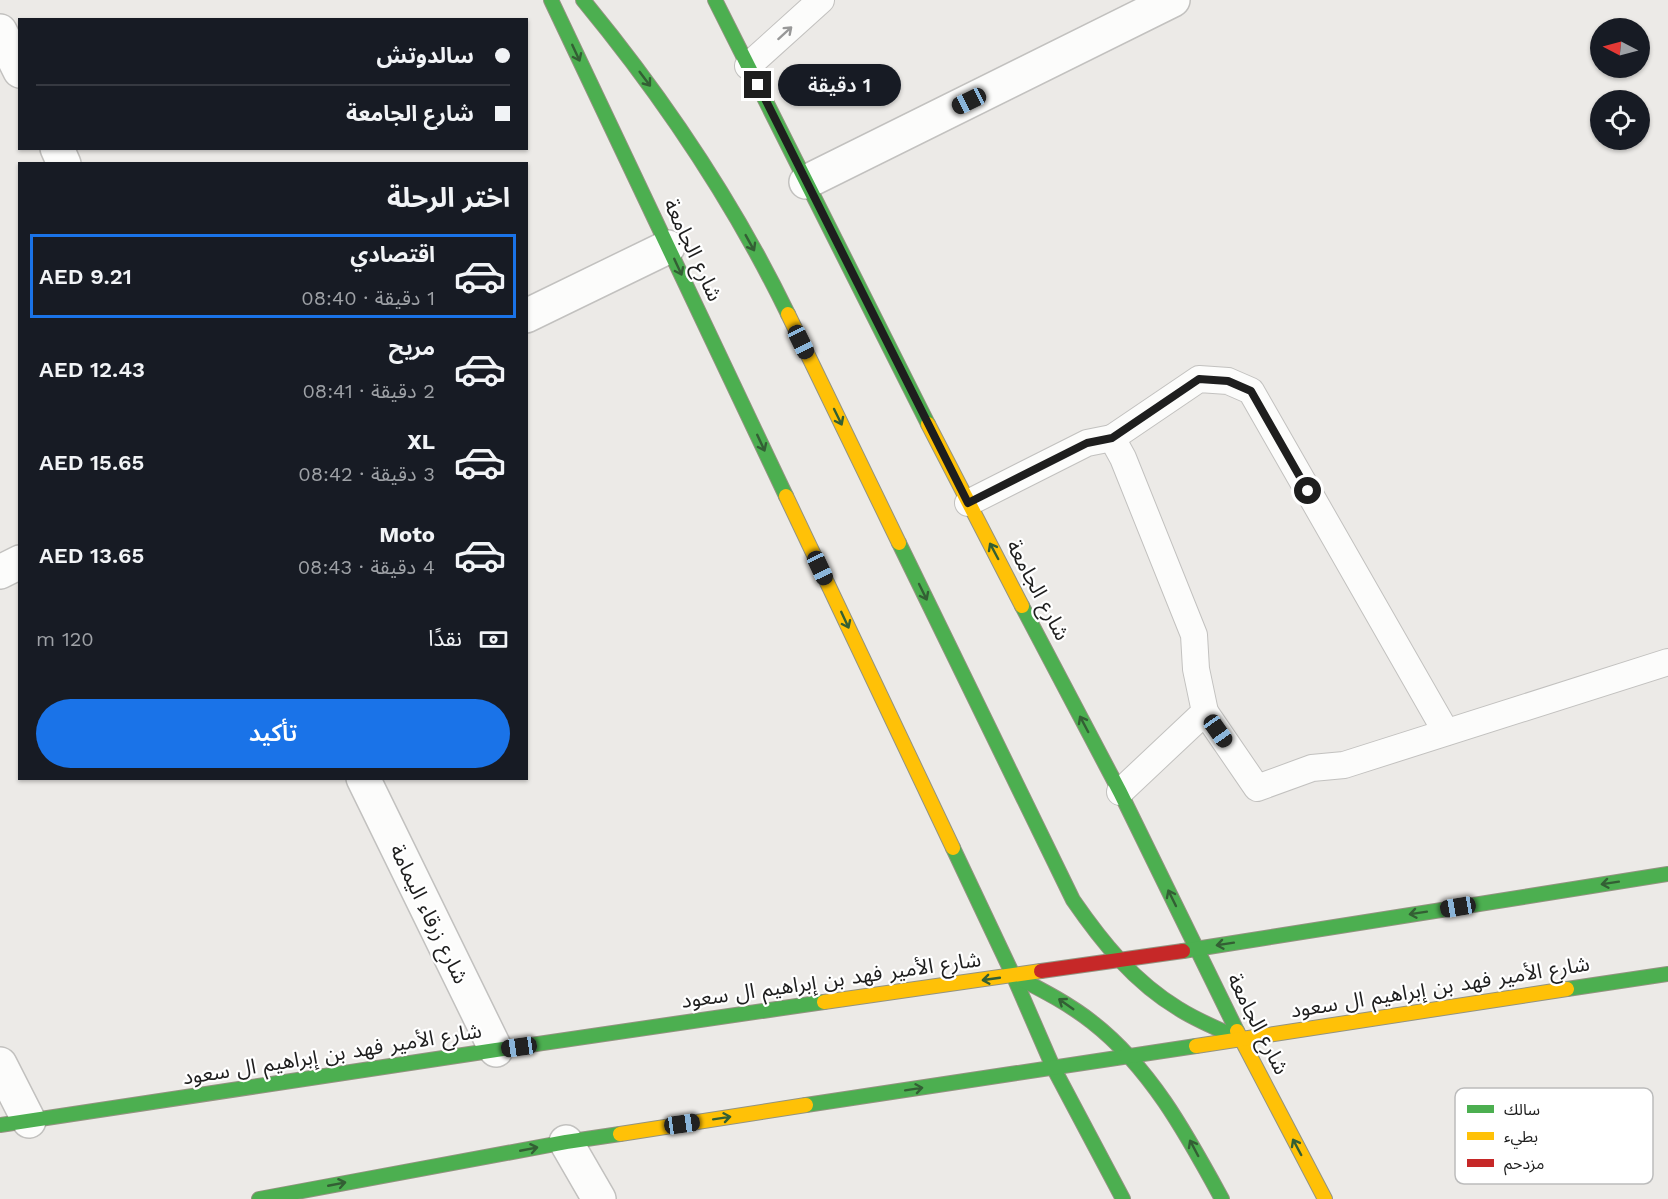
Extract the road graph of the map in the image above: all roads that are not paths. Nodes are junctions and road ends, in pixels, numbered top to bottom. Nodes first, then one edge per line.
1 (551, 0) edge
2 (583, 0) edge
3 (716, 0) edge
4 (821, 0) edge
5 (1173, 0) edge
6 (0, 31) edge
7 (748, 66) junction
8 (18, 67) edge
9 (806, 182) junction
10 (668, 247) junction
11 (528, 315) edge
12 (1112, 438) junction
13 (968, 503) junction
14 (18, 563) edge
15 (0, 572) edge
16 (1668, 662) edge
17 (1205, 712) junction
18 (1446, 732) junction
19 (364, 780) edge
20 (1119, 792) junction
21 (1668, 874) edge
22 (1197, 949) junction
23 (1119, 962) junction
24 (1668, 974) edge
25 (1013, 975) junction
26 (1241, 1039) junction
27 (495, 1050) junction
28 (1130, 1056) junction
29 (0, 1064) edge
30 (1053, 1067) junction
31 (15, 1123) edge
32 (566, 1142) junction
33 (259, 1199) edge
34 (598, 1199) edge
35 (1123, 1199) edge
36 (1222, 1199) edge
37 (1324, 1199) edge

1 -> 10 main road, شارع الجامعة
2 -> 23 main road
3 - 7 main road, شارع الجامعة
7 -> 4 lane
5 - 9 street
6 - 8 street
7 - 9 main road, شارع الجامعة
9 - 13 main road, شارع الجامعة
10 - 11 street
10 -> 25 main road, شارع الجامعة
12 - 13 lane
12 - 17 lane
12 - 18 lane
20 -> 13 main road, شارع الجامعة
14 - 15 street
16 - 18 lane
17 - 18 lane
17 - 20 lane
19 - 27 street, شارع زرقاء اليمامة
22 -> 20 main road, شارع الجامعة
21 -> 22 main road, شارع الأمير فهد بن إبراهيم ال سعود
22 - 23 main road, شارع الأمير فهد بن إبراهيم ال سعود
22 - 26 main road, شارع الجامعة
23 - 25 main road, شارع الأمير فهد بن إبراهيم ال سعود
23 - 26 main road
24 - 26 main road, شارع الأمير فهد بن إبراهيم ال سعود
25 -> 27 main road, شارع الأمير فهد بن إبراهيم ال سعود
28 -> 25 main road
25 - 30 main road, شارع الجامعة
26 - 28 main road, شارع الأمير فهد بن إبراهيم ال سعود
37 -> 26 main road, شارع الجامعة
27 - 31 main road, شارع الأمير فهد بن إبراهيم ال سعود
28 - 30 main road, شارع الأمير فهد بن إبراهيم ال سعود
36 -> 28 main road
29 - 31 street
32 -> 30 main road, شارع الأمير فهد بن إبراهيم ال سعود
30 - 35 main road, شارع الجامعة
33 -> 32 main road, شارع الأمير فهد بن إبراهيم ال سعود
32 - 34 street

